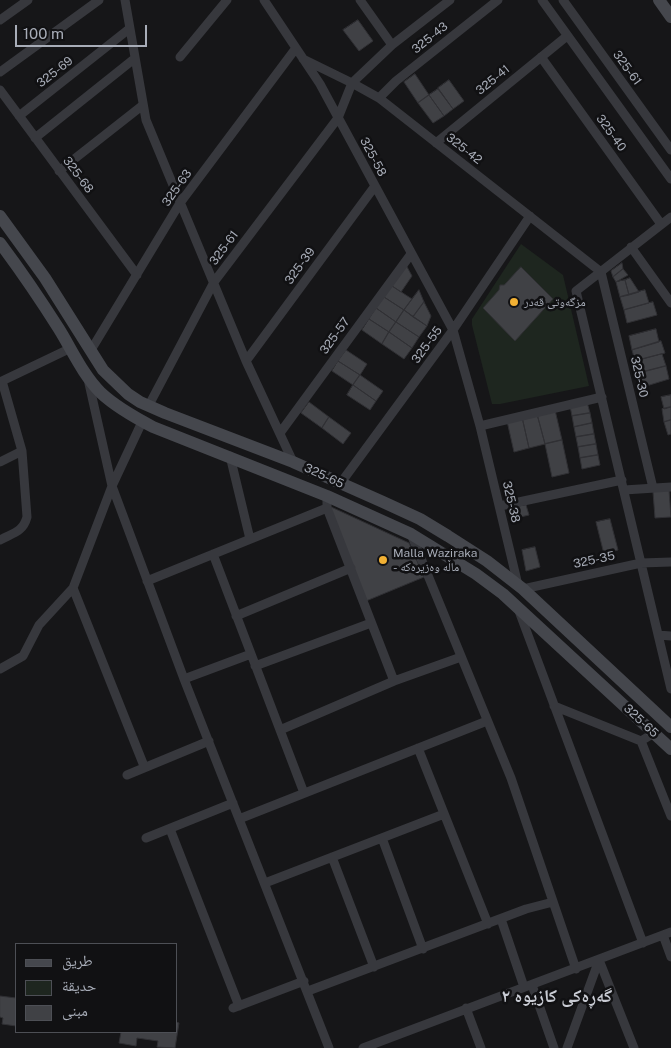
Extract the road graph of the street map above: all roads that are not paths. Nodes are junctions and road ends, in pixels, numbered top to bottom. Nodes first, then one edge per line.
1 (99, 0) edge
2 (125, 0) edge
3 (227, 0) edge
4 (264, 0) edge
5 (360, 0) edge
6 (449, 0) edge
7 (498, 0) edge
8 (542, 0) edge
9 (563, 0) edge
10 (659, 0) edge
11 (25, 1) edge
12 (671, 17) edge
13 (0, 20) edge
14 (129, 29) junction
15 (567, 36) junction
16 (392, 45) junction
17 (296, 48) junction
18 (180, 57) dead end
19 (541, 57) junction
20 (134, 59) junction
21 (303, 59) junction
22 (0, 72) edge
23 (352, 83) junction
24 (0, 90) edge
25 (630, 93) junction
26 (379, 98) junction
27 (615, 101) junction
28 (143, 105) junction
29 (19, 116) junction
30 (338, 118) junction
31 (35, 138) junction
32 (436, 143) junction
33 (671, 150) edge
34 (59, 171) junction
35 (671, 179) edge
36 (375, 186) junction
37 (180, 203) junction
38 (0, 216) edge
39 (530, 216) junction
40 (671, 217) edge
41 (661, 224) junction
42 (0, 243) edge
43 (631, 247) junction
44 (411, 254) junction
45 (601, 272) junction
46 (137, 275) junction
47 (45, 278) junction
48 (214, 282) junction
49 (33, 287) junction
50 (671, 303) edge
51 (453, 330) junction
52 (71, 348) junction
53 (91, 350) junction
54 (246, 361) junction
55 (87, 376) junction
56 (1, 381) edge
57 (602, 397) junction
58 (149, 405) junction
59 (142, 422) junction
60 (480, 426) junction
61 (280, 433) junction
62 (22, 451) junction
63 (230, 456) junction
64 (0, 462) edge
65 (293, 462) junction
66 (622, 480) junction
67 (340, 484) junction
68 (112, 486) junction
69 (671, 487) edge
70 (653, 488) junction
71 (624, 490) junction
72 (327, 502) junction
73 (383, 502) junction
74 (500, 506) junction
75 (376, 518) junction
76 (411, 534) junction
77 (250, 539) junction
78 (0, 540) edge
79 (213, 554) junction
80 (671, 562) edge
81 (641, 563) junction
82 (351, 568) junction
83 (147, 581) junction
84 (520, 587) junction
85 (73, 588) junction
86 (518, 607) junction
87 (236, 616) junction
88 (372, 623) junction
89 (658, 635) junction
90 (671, 636) edge
91 (251, 654) junction
92 (461, 657) junction
93 (255, 666) junction
94 (0, 669) edge
95 (184, 679) junction
96 (394, 681) junction
97 (671, 690) edge
98 (554, 706) junction
99 (487, 722) junction
100 (671, 727) edge
101 (280, 730) junction
102 (654, 732) junction
103 (208, 741) junction
104 (641, 741) junction
105 (418, 748) junction
106 (671, 749) edge
107 (144, 766) junction
108 (126, 775) dead end
109 (304, 793) junction
110 (233, 803) junction
111 (444, 814) junction
112 (671, 816) edge
113 (239, 819) junction
114 (170, 829) junction
115 (146, 838) dead end
116 (382, 838) junction
117 (332, 857) junction
118 (265, 883) junction
119 (553, 902) junction
120 (501, 919) junction
121 (488, 924) junction
122 (667, 934) edge
123 (643, 943) junction
124 (423, 949) junction
125 (671, 957) edge
126 (599, 960) junction
127 (374, 967) junction
128 (576, 969) junction
129 (304, 981) junction
130 (528, 986) junction
131 (308, 991) junction
132 (466, 1008) junction
133 (329, 1048) edge
134 (363, 1048) edge
135 (480, 1048) edge
136 (554, 1048) edge
137 (567, 1048) edge
138 (634, 1048) edge

1 - 22 street
2 - 14 street
3 - 18 street
4 - 17 street, 325-58
5 - 16 street
6 - 16 street
7 - 26 street, 325-43
8 - 15 street
9 - 25 street, 325-61
10 - 12 street
11 - 13 street
14 - 20 street
14 - 29 street, 325-69
15 - 19 street, 325-41
15 - 27 street
16 - 23 street
17 - 21 street, 325-58
17 - 37 street, 325-63
19 - 32 street, 325-41
19 - 41 street, 325-40
20 - 28 street
20 - 31 street
21 - 23 street, 325-42
21 - 30 street, 325-58
23 - 26 street, 325-42
23 - 30 street, 325-61
24 - 29 street, 325-68
25 - 27 street
25 - 33 street, 325-61
26 - 32 street, 325-42
27 - 35 street
28 - 34 street
28 - 37 street
29 - 31 street, 325-68
30 - 36 street, 325-58
30 - 48 street, 325-61
31 - 34 street, 325-68
32 - 39 street, 325-42
34 - 46 street, 325-68
36 - 44 street, 325-58
36 - 54 street, 325-39
37 - 46 street, 325-63
37 - 48 street
38 - 47 street, 325-65
39 - 45 street, 325-42
39 - 51 street, 325-55
40 - 41 street
41 - 43 street
42 - 49 street, 325-65
43 - 45 street
43 - 50 street
44 - 51 street, 325-58
44 - 61 street, 325-57
45 - 57 street
45 - 70 street, 325-30
46 - 53 street, 325-63
47 - 49 street
47 - 53 street, 325-65
48 - 54 street
48 - 58 street, 325-61
49 - 52 street, 325-65
51 - 60 street, 325-38
51 - 67 street, 325-55
52 - 55 street, 325-65
52 - 56 street
53 - 58 street, 325-65
54 - 61 street
55 - 59 street, 325-65
55 - 68 street
56 - 62 street
57 - 60 street
57 - 66 street
58 - 65 street, 325-65
59 - 63 street, 325-65
59 - 68 street
60 - 74 street, 325-38
61 - 65 street
62 - 64 street
62 - 78 street
63 - 72 street, 325-65
63 - 77 street
65 - 67 street, 325-65
66 - 71 street
66 - 74 street
67 - 73 street, 325-65
68 - 83 street
68 - 85 street
69 - 70 street
70 - 71 street
71 - 81 street
72 - 75 street, 325-65
72 - 77 street
72 - 82 street
73 - 75 street
73 - 84 street, 325-65
74 - 84 street, 325-38
75 - 76 street, 325-65
76 - 86 street, 325-65
76 - 92 street
77 - 79 street
79 - 83 street
79 - 87 street
80 - 81 street, 325-35
81 - 84 street, 325-35
81 - 89 street
82 - 87 street
82 - 88 street
83 - 95 street
84 - 100 street, 325-65
85 - 94 street
85 - 107 street
86 - 98 street
86 - 102 street, 325-65
87 - 91 street
88 - 93 street
88 - 96 street
89 - 90 street
89 - 97 street
91 - 93 street
91 - 95 street
92 - 96 street
92 - 99 street
93 - 101 street
95 - 103 street
96 - 101 street
98 - 104 street
98 - 123 street
99 - 105 street
99 - 119 street
101 - 109 street
102 - 104 street
102 - 106 street, 325-65
103 - 107 street
103 - 110 street
104 - 112 street
105 - 109 street
105 - 111 street
107 - 108 street
109 - 113 street
110 - 113 street
110 - 114 street
111 - 116 street
111 - 121 street
113 - 118 street
114 - 115 street
114 - 129 street
116 - 117 street
116 - 124 street
117 - 118 street
117 - 127 street
118 - 129 street
119 - 120 street
119 - 128 street
120 - 121 street
120 - 130 street
121 - 124 street
122 - 123 street
122 - 125 street
123 - 126 street
124 - 127 street
126 - 128 street
126 - 137 street
126 - 138 street
127 - 131 street
128 - 130 street
129 - 131 street
130 - 132 street
130 - 136 street
131 - 133 street
132 - 134 street
132 - 135 street

